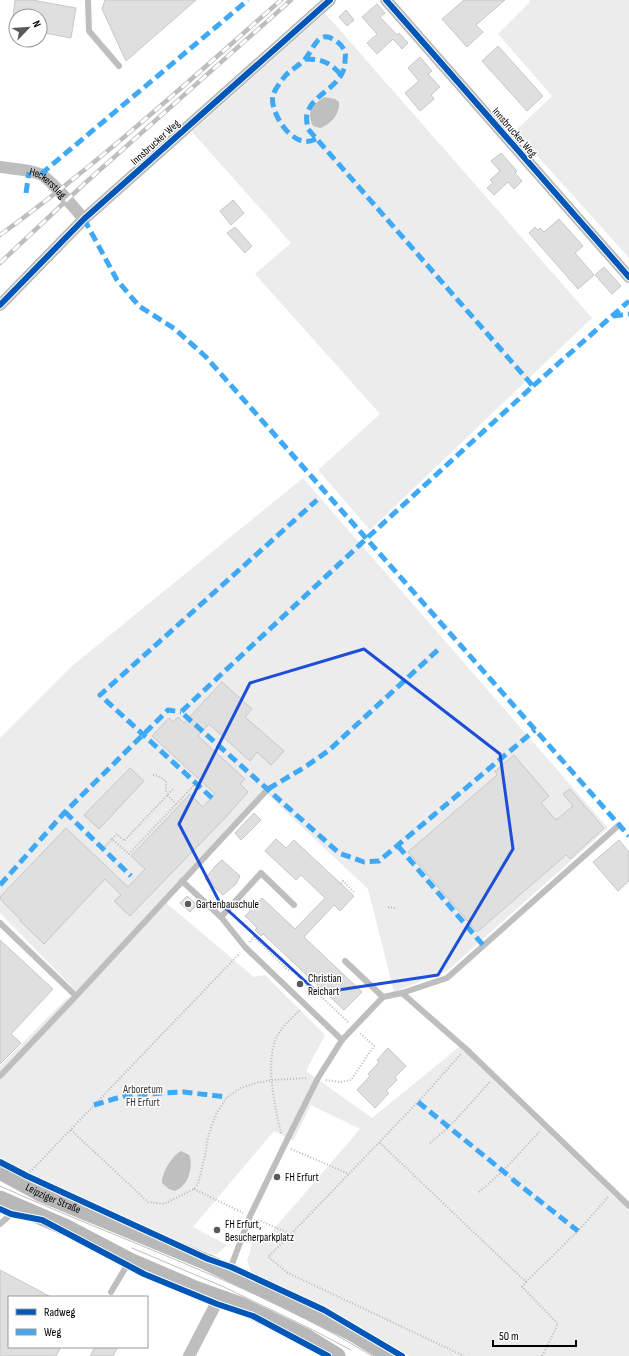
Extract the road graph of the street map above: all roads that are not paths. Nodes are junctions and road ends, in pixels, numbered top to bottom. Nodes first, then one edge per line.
1 (88, 0) edge
2 (330, 0) edge
3 (386, 0) edge
4 (119, 66) dead end
5 (0, 167) edge
6 (84, 219) junction
7 (629, 277) edge
8 (0, 305) edge
9 (268, 790) dead end
10 (619, 825) dead end
11 (182, 881) junction
12 (294, 905) dead end
13 (221, 917) junction
14 (0, 923) edge
15 (345, 961) dead end
16 (402, 993) junction
17 (76, 996) junction
18 (383, 997) junction
19 (342, 1040) junction
20 (0, 1076) edge
21 (0, 1171) edge
22 (0, 1199) edge
23 (629, 1206) edge
24 (20, 1207) junction
25 (0, 1224) edge
26 (130, 1261) junction
27 (228, 1273) junction
28 (111, 1292) dead end
29 (219, 1298) junction
30 (329, 1354) edge
31 (189, 1356) edge
32 (390, 1356) edge

1 - 4 lane
2 - 6 street, Innsbrucker Weg
3 - 7 street, Innsbrucker Weg
5 - 6 street, Heckerstieg
6 - 8 street, Innsbrucker Weg
9 - 11 lane
10 - 16 lane
11 - 13 lane
11 - 17 lane
12 - 13 lane
13 - 19 lane
14 - 17 lane
15 - 18 lane
16 - 18 lane
16 - 23 lane
17 - 20 lane
18 - 19 lane
19 - 27 lane
21 - 27 main road, Leipziger Straße
22 - 24 main road, Leipziger Straße
24 - 25 lane
24 - 26 main road, Leipziger Straße
26 - 28 lane
26 - 29 main road, Leipziger Straße
27 - 29 main road
27 - 32 main road, Leipziger Straße
29 - 30 main road, Leipziger Straße
29 - 31 street

